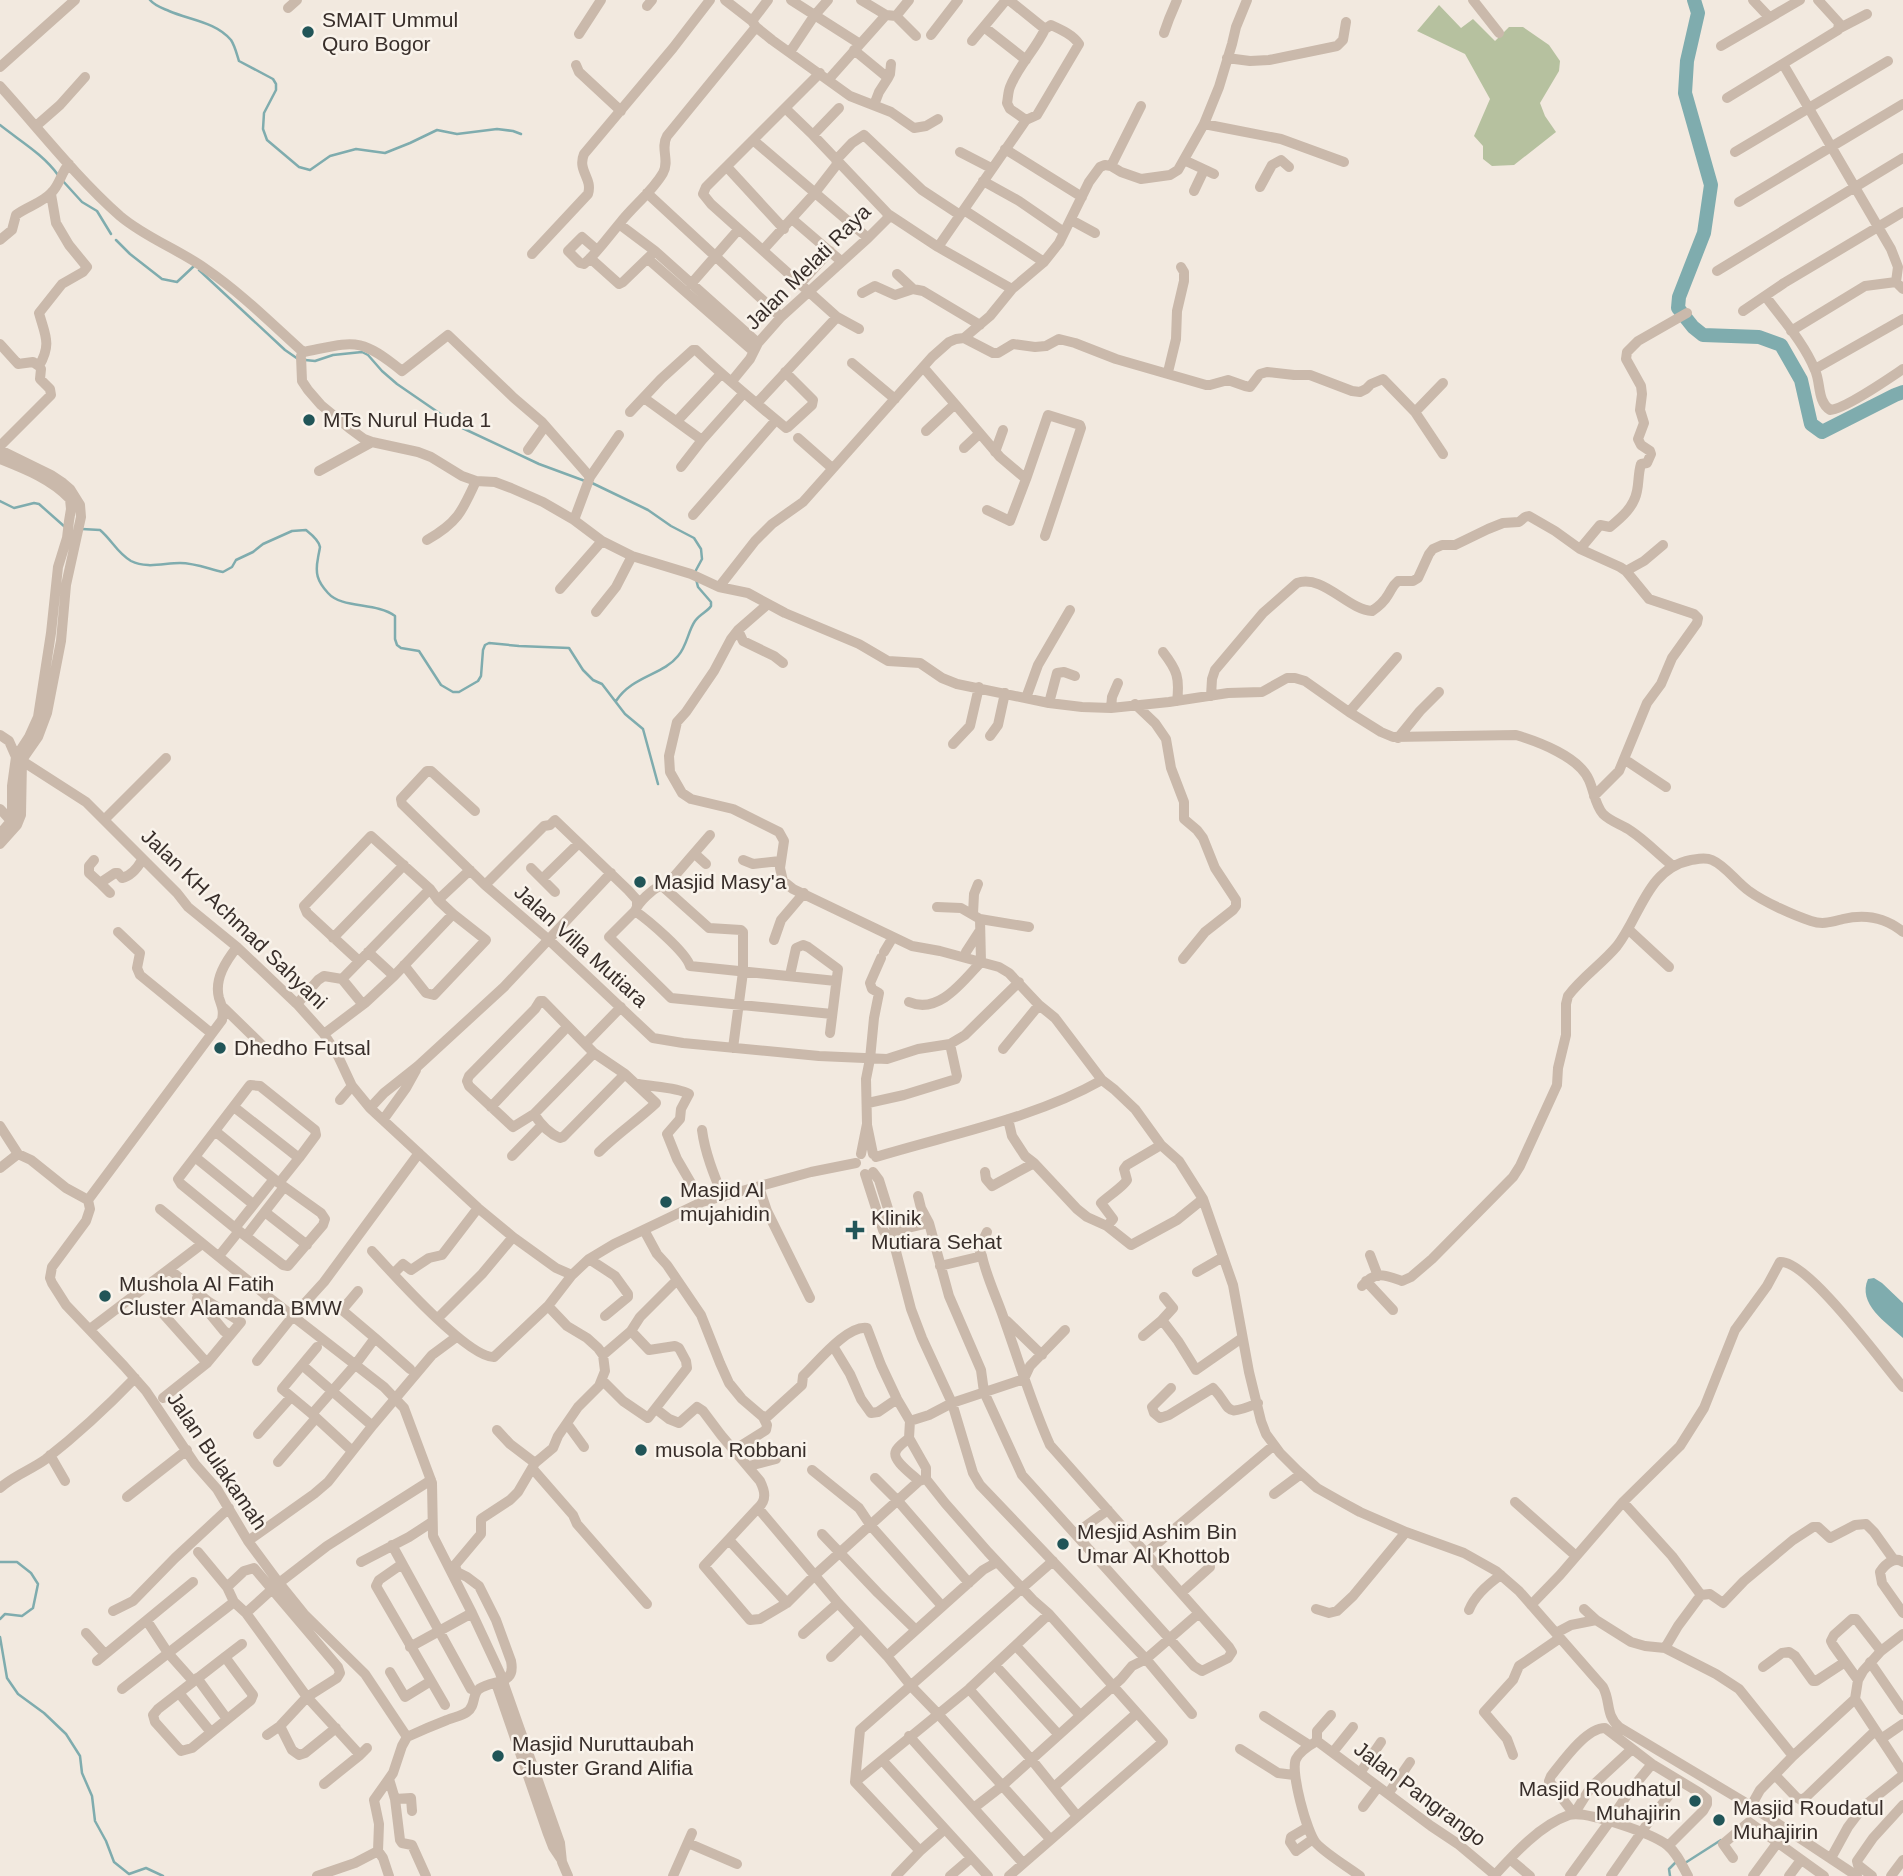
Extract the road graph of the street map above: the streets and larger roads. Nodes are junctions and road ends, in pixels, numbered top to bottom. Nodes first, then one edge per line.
1 (75, 0) edge
2 (297, 0) edge
3 (601, 0) edge
4 (710, 0) edge
5 (725, 0) edge
6 (768, 0) edge
7 (791, 0) edge
8 (828, 0) edge
9 (909, 0) edge
10 (958, 0) edge
11 (1007, 0) edge
12 (1177, 0) edge
13 (1247, 0) edge
14 (1473, 0) edge
15 (1753, 0) edge
16 (1800, 0) edge
17 (1818, 0) edge
18 (867, 2) edge
19 (288, 8) dead end
20 (1867, 14) dead end
21 (891, 15) junction
22 (814, 16) junction
23 (1769, 17) junction
24 (1346, 22) dead end
25 (754, 24) junction
26 (984, 27) junction
27 (1840, 28) junction
28 (1045, 29) junction
29 (1164, 33) dead end
30 (1499, 33) dead end
31 (579, 34) dead end
32 (931, 35) dead end
33 (916, 37) dead end
34 (972, 41) dead end
35 (1721, 46) dead end
36 (857, 47) junction
37 (790, 52) junction
38 (1227, 58) junction
39 (1026, 60) junction
40 (1888, 61) dead end
41 (891, 64) dead end
42 (1783, 64) junction
43 (576, 65) dead end
44 (0, 67) edge
45 (824, 76) junction
46 (85, 77) dead end
47 (888, 78) junction
48 (0, 86) edge
49 (1727, 98) dead end
50 (1903, 104) edge
51 (874, 105) junction
52 (1141, 106) dead end
53 (785, 108) junction
54 (839, 108) dead end
55 (1808, 109) junction
56 (621, 111) junction
57 (938, 119) dead end
58 (1026, 120) junction
59 (1203, 124) junction
60 (36, 126) junction
61 (813, 135) junction
62 (753, 141) junction
63 (1287, 141) junction
64 (1832, 147) junction
65 (1005, 149) junction
66 (960, 152) dead end
67 (1735, 152) dead end
68 (1903, 158) edge
69 (1184, 160) junction
70 (837, 161) junction
71 (1344, 162) dead end
72 (1111, 166) junction
73 (727, 167) junction
74 (991, 168) junction
75 (1204, 170) junction
76 (64, 171) junction
77 (1214, 174) dead end
78 (984, 181) junction
79 (1260, 187) dead end
80 (1854, 187) junction
81 (1194, 191) dead end
82 (647, 193) junction
83 (51, 194) junction
84 (814, 194) junction
85 (1082, 197) junction
86 (1739, 202) dead end
87 (1903, 212) edge
88 (962, 213) junction
89 (888, 214) junction
90 (792, 219) junction
91 (1071, 220) junction
92 (619, 224) junction
93 (1878, 227) junction
94 (738, 229) junction
95 (784, 229) junction
96 (1064, 232) junction
97 (1095, 233) dead end
98 (868, 238) junction
99 (0, 240) edge
100 (938, 247) junction
101 (763, 250) junction
102 (830, 251) junction
103 (532, 254) dead end
104 (651, 255) junction
105 (715, 256) junction
106 (841, 261) junction
107 (1044, 262) junction
108 (1181, 267) dead end
109 (1717, 271) dead end
110 (897, 274) dead end
111 (691, 284) junction
112 (1900, 285) edge
113 (804, 288) junction
114 (912, 289) junction
115 (1012, 289) junction
116 (862, 293) dead end
117 (1766, 297) junction
118 (704, 302) junction
119 (1743, 311) dead end
120 (1687, 313) dead end
121 (781, 317) junction
122 (837, 317) junction
123 (1903, 319) edge
124 (979, 325) junction
125 (859, 329) dead end
126 (1791, 331) junction
127 (964, 338) junction
128 (0, 344) edge
129 (755, 347) junction
130 (302, 359) junction
131 (852, 363) dead end
132 (39, 366) junction
133 (923, 367) junction
134 (1815, 369) junction
135 (1903, 369) edge
136 (785, 372) junction
137 (1168, 372) junction
138 (721, 374) junction
139 (732, 381) junction
140 (1443, 383) dead end
141 (743, 394) junction
142 (644, 398) junction
143 (895, 399) junction
144 (757, 403) junction
145 (955, 404) junction
146 (630, 412) dead end
147 (1415, 412) junction
148 (776, 420) junction
149 (677, 421) junction
150 (545, 426) junction
151 (1003, 430) dead end
152 (926, 431) dead end
153 (979, 434) junction
154 (619, 435) dead end
155 (798, 438) dead end
156 (702, 440) junction
157 (372, 442) junction
158 (0, 448) edge
159 (964, 449) dead end
160 (528, 450) dead end
161 (995, 452) junction
162 (1443, 454) dead end
163 (0, 459) edge
164 (681, 467) dead end
165 (832, 468) junction
166 (319, 471) dead end
167 (1026, 479) junction
168 (476, 481) junction
169 (588, 481) junction
170 (987, 510) dead end
171 (693, 515) dead end
172 (573, 520) junction
173 (69, 523) junction
174 (80, 524) junction
175 (1045, 536) dead end
176 (427, 540) dead end
177 (602, 541) junction
178 (1663, 545) dead end
179 (1580, 549) junction
180 (632, 556) junction
181 (1626, 571) junction
182 (60, 585) junction
183 (719, 587) junction
184 (560, 589) dead end
185 (768, 604) junction
186 (1070, 610) dead end
187 (596, 612) dead end
188 (737, 630) junction
189 (1163, 652) dead end
190 (1398, 657) dead end
191 (783, 663) dead end
192 (1075, 676) dead end
193 (1118, 683) dead end
194 (979, 687) junction
195 (1439, 692) dead end
196 (1005, 693) junction
197 (1211, 696) junction
198 (1026, 698) junction
199 (1177, 701) junction
200 (1049, 703) junction
201 (1135, 705) junction
202 (1111, 708) junction
203 (1349, 712) junction
204 (0, 735) edge
205 (990, 736) dead end
206 (1398, 738) junction
207 (953, 744) dead end
208 (166, 758) dead end
209 (19, 759) junction
210 (1624, 759) junction
211 (1666, 788) dead end
212 (1594, 796) junction
213 (0, 809) edge
214 (474, 811) dead end
215 (104, 818) junction
216 (14, 823) junction
217 (0, 834) edge
218 (710, 835) dead end
219 (579, 843) junction
220 (0, 844) edge
221 (695, 854) junction
222 (93, 860) dead end
223 (142, 860) junction
224 (743, 860) dead end
225 (780, 862) junction
226 (706, 864) dead end
227 (404, 865) junction
228 (1673, 866) junction
229 (531, 868) dead end
230 (470, 870) junction
231 (611, 873) junction
232 (542, 879) junction
233 (100, 883) junction
234 (485, 886) junction
235 (665, 887) junction
236 (430, 889) junction
237 (555, 892) dead end
238 (110, 893) dead end
239 (804, 893) junction
240 (438, 900) junction
241 (937, 907) dead end
242 (961, 908) junction
243 (636, 909) junction
244 (453, 914) junction
245 (978, 921) junction
246 (1029, 927) dead end
247 (1901, 928) edge
248 (1628, 929) junction
249 (118, 932) dead end
250 (893, 937) junction
251 (333, 938) junction
252 (548, 940) junction
253 (774, 940) dead end
254 (920, 943) dead end
255 (237, 947) junction
256 (368, 952) junction
257 (966, 952) junction
258 (980, 958) junction
259 (1183, 959) dead end
260 (359, 961) junction
261 (404, 965) junction
262 (1669, 967) dead end
263 (743, 972) junction
264 (790, 975) junction
265 (394, 976) junction
266 (342, 979) junction
267 (836, 981) junction
268 (1018, 982) junction
269 (909, 1002) dead end
270 (296, 1003) junction
271 (365, 1003) junction
272 (1038, 1005) junction
273 (737, 1006) junction
274 (621, 1007) junction
275 (223, 1008) junction
276 (832, 1014) junction
277 (567, 1027) junction
278 (211, 1032) junction
279 (830, 1033) dead end
280 (324, 1034) junction
281 (585, 1044) junction
282 (950, 1044) junction
283 (733, 1048) junction
284 (1003, 1049) dead end
285 (267, 1050) dead end
286 (594, 1053) junction
287 (870, 1059) junction
288 (418, 1066) junction
289 (625, 1074) junction
290 (1102, 1080) junction
291 (637, 1084) junction
292 (352, 1086) junction
293 (340, 1100) dead end
294 (867, 1103) junction
295 (234, 1107) junction
296 (491, 1107) junction
297 (370, 1108) junction
298 (534, 1114) junction
299 (1008, 1119) junction
300 (383, 1120) junction
301 (867, 1124) junction
302 (541, 1125) junction
303 (0, 1126) edge
304 (702, 1130) dead end
305 (215, 1132) junction
306 (1161, 1145) junction
307 (599, 1152) dead end
308 (419, 1153) junction
309 (18, 1154) junction
310 (512, 1156) dead end
311 (875, 1156) junction
312 (195, 1157) junction
313 (299, 1158) junction
314 (858, 1158) junction
315 (1034, 1163) junction
316 (0, 1168) edge
317 (985, 1172) dead end
318 (869, 1173) junction
319 (279, 1183) junction
320 (759, 1187) junction
321 (918, 1196) dead end
322 (723, 1197) junction
323 (1203, 1199) junction
324 (88, 1200) junction
325 (702, 1202) junction
326 (253, 1204) junction
327 (478, 1208) junction
328 (160, 1209) dead end
329 (265, 1212) junction
330 (929, 1223) junction
331 (1107, 1226) junction
332 (644, 1230) junction
333 (240, 1232) junction
334 (987, 1232) dead end
335 (894, 1236) junction
336 (513, 1237) junction
337 (202, 1244) junction
338 (307, 1245) junction
339 (372, 1251) dead end
340 (1370, 1255) dead end
341 (219, 1256) junction
342 (982, 1256) junction
343 (1223, 1257) junction
344 (589, 1259) junction
345 (940, 1266) junction
346 (170, 1270) junction
347 (1197, 1272) dead end
348 (393, 1274) junction
349 (572, 1275) junction
350 (1378, 1276) junction
351 (677, 1280) junction
352 (184, 1282) junction
353 (358, 1291) dead end
354 (1164, 1297) dead end
355 (810, 1298) dead end
356 (548, 1306) junction
357 (157, 1307) dead end
358 (1393, 1310) dead end
359 (293, 1316) junction
360 (605, 1316) dead end
361 (438, 1318) junction
362 (1005, 1320) junction
363 (1162, 1320) junction
364 (90, 1329) junction
365 (1065, 1330) dead end
366 (631, 1331) junction
367 (230, 1335) junction
368 (1143, 1336) dead end
369 (375, 1338) junction
370 (458, 1338) junction
371 (1242, 1338) junction
372 (833, 1346) junction
373 (317, 1347) dead end
374 (603, 1355) junction
375 (1042, 1355) junction
376 (257, 1361) dead end
377 (206, 1363) junction
378 (302, 1365) junction
379 (355, 1365) junction
380 (410, 1368) dead end
381 (135, 1378) junction
382 (1024, 1379) junction
383 (602, 1380) junction
384 (1903, 1387) edge
385 (1171, 1388) dead end
386 (332, 1391) junction
387 (984, 1392) junction
388 (291, 1396) junction
389 (163, 1398) dead end
390 (396, 1399) junction
391 (897, 1399) junction
392 (952, 1402) junction
393 (1258, 1403) junction
394 (656, 1409) junction
395 (314, 1416) junction
396 (763, 1417) junction
397 (910, 1421) junction
398 (369, 1423) dead end
399 (568, 1425) junction
400 (496, 1430) dead end
401 (258, 1434) dead end
402 (909, 1438) junction
403 (1274, 1445) junction
404 (584, 1447) dead end
405 (350, 1449) dead end
406 (187, 1450) junction
407 (734, 1450) junction
408 (50, 1455) junction
409 (776, 1459) dead end
410 (278, 1462) dead end
411 (533, 1466) junction
412 (749, 1466) junction
413 (812, 1470) dead end
414 (1301, 1474) junction
415 (875, 1478) dead end
416 (431, 1480) junction
417 (923, 1480) junction
418 (65, 1481) dead end
419 (0, 1488) edge
420 (1274, 1494) dead end
421 (127, 1497) dead end
422 (898, 1501) junction
423 (1515, 1502) dead end
424 (1623, 1502) junction
425 (229, 1508) junction
426 (758, 1508) junction
427 (1108, 1510) junction
428 (432, 1522) junction
429 (871, 1526) junction
430 (1406, 1532) junction
431 (1076, 1533) junction
432 (822, 1534) dead end
433 (729, 1540) junction
434 (248, 1541) junction
435 (392, 1545) junction
436 (198, 1552) dead end
437 (841, 1553) junction
438 (1146, 1553) junction
439 (1576, 1556) junction
440 (1898, 1560) edge
441 (1053, 1561) junction
442 (362, 1562) dead end
443 (997, 1562) junction
444 (402, 1564) junction
445 (1210, 1567) dead end
446 (815, 1575) junction
447 (1501, 1575) junction
448 (193, 1583) dead end
449 (969, 1583) junction
450 (227, 1587) junction
451 (276, 1587) junction
452 (1022, 1588) junction
453 (1181, 1593) junction
454 (1702, 1595) junction
455 (234, 1602) junction
456 (787, 1603) junction
457 (838, 1603) junction
458 (647, 1604) dead end
459 (1531, 1605) junction
460 (942, 1606) junction
461 (1316, 1609) dead end
462 (1584, 1609) dead end
463 (1469, 1610) dead end
464 (113, 1611) dead end
465 (246, 1613) junction
466 (472, 1613) junction
467 (1199, 1613) junction
468 (1903, 1613) edge
469 (1049, 1614) junction
470 (1596, 1620) junction
471 (147, 1621) junction
472 (861, 1628) junction
473 (439, 1630) junction
474 (916, 1630) junction
475 (86, 1633) dead end
476 (803, 1634) dead end
477 (1558, 1635) junction
478 (1170, 1637) junction
479 (1901, 1639) edge
480 (242, 1644) dead end
481 (1016, 1646) junction
482 (411, 1647) junction
483 (1665, 1648) junction
484 (1881, 1651) junction
485 (168, 1653) junction
486 (225, 1657) junction
487 (831, 1657) dead end
488 (887, 1657) junction
489 (1146, 1659) junction
490 (1845, 1662) junction
491 (1871, 1662) junction
492 (995, 1665) junction
493 (1763, 1667) dead end
494 (390, 1672) dead end
495 (195, 1680) junction
496 (430, 1681) junction
497 (1858, 1681) junction
498 (500, 1682) junction
499 (911, 1686) junction
500 (1113, 1686) junction
501 (122, 1689) dead end
502 (471, 1689) dead end
503 (969, 1689) junction
504 (179, 1693) junction
505 (307, 1697) junction
506 (1855, 1699) junction
507 (444, 1705) dead end
508 (1903, 1710) edge
509 (1137, 1713) junction
510 (1080, 1714) junction
511 (1192, 1714) dead end
512 (939, 1715) junction
513 (1331, 1715) dead end
514 (1264, 1716) dead end
515 (227, 1719) junction
516 (1903, 1724) edge
517 (280, 1727) junction
518 (1353, 1727) dead end
519 (336, 1728) junction
520 (210, 1731) junction
521 (1058, 1734) junction
522 (267, 1735) dead end
523 (1878, 1735) junction
524 (909, 1736) junction
525 (407, 1737) junction
526 (1381, 1742) dead end
527 (1316, 1744) junction
528 (1240, 1749) dead end
529 (1633, 1749) junction
530 (1333, 1752) junction
531 (1513, 1755) dead end
532 (1793, 1756) junction
533 (1031, 1759) junction
534 (883, 1761) junction
535 (1409, 1762) dead end
536 (1652, 1764) junction
537 (1360, 1773) junction
538 (1903, 1774) edge
539 (1294, 1775) junction
540 (1774, 1775) junction
541 (389, 1779) junction
542 (1680, 1781) junction
543 (855, 1782) junction
544 (324, 1784) dead end
545 (1002, 1786) junction
546 (1054, 1787) junction
547 (1378, 1787) junction
548 (1388, 1794) junction
549 (395, 1798) junction
550 (1903, 1805) edge
551 (1751, 1806) junction
552 (975, 1807) junction
553 (1363, 1807) dead end
554 (412, 1811) dead end
555 (1574, 1814) junction
556 (1077, 1816) junction
557 (1610, 1821) junction
558 (1308, 1828) junction
559 (946, 1829) junction
560 (1641, 1833) junction
561 (1050, 1839) junction
562 (1313, 1839) junction
563 (1777, 1842) junction
564 (1668, 1846) junction
565 (378, 1851) junction
566 (919, 1852) junction
567 (971, 1858) junction
568 (1733, 1858) dead end
569 (1831, 1858) junction
570 (1511, 1860) junction
571 (1801, 1860) junction
572 (1903, 1860) edge
573 (1023, 1863) junction
574 (737, 1864) dead end
575 (678, 1875) edge
576 (1494, 1875) edge
577 (317, 1876) edge
578 (389, 1876) edge
579 (426, 1876) edge
580 (568, 1876) edge
581 (896, 1876) edge
582 (950, 1876) edge
583 (988, 1876) edge
584 (1009, 1876) edge
585 (1360, 1876) edge
586 (1530, 1876) edge
587 (1570, 1876) edge
588 (1611, 1876) edge
589 (1688, 1876) edge
590 (1753, 1876) edge
591 (1789, 1876) edge
592 (1824, 1876) edge
593 (1857, 1876) edge
594 (1872, 1876) edge
595 (1891, 1876) edge

1 - 44 street
2 - 19 street
3 - 31 street
4 - 56 street
5 - 25 street
6 - 25 street
7 - 22 street
8 - 22 street
9 - 21 street
10 - 32 street
11 - 26 street
11 - 28 street
12 - 29 street
13 - 38 street
14 - 30 street
15 - 23 street
16 - 23 street
17 - 27 street
18 - 21 street
20 - 27 street
21 - 33 street
21 - 36 street
22 - 36 street
22 - 37 street
23 - 35 street
24 - 38 street
25 - 37 street
25 - 82 street
26 - 34 street
26 - 39 street
27 - 42 street
28 - 39 street
28 - 58 street
36 - 45 street
36 - 47 street
37 - 45 street
38 - 59 street
39 - 58 street
40 - 55 street
41 - 47 street
42 - 49 street
42 - 55 street
43 - 56 street
45 - 51 street
45 - 53 street
46 - 60 street
47 - 51 street
48 - 60 street
50 - 64 street
51 - 57 street
52 - 72 street
53 - 61 street
53 - 62 street
54 - 61 street
55 - 64 street
55 - 67 street
56 - 103 street
58 - 65 street
59 - 63 street
59 - 69 street
60 - 76 street
61 - 70 street
62 - 73 street
62 - 84 street
63 - 71 street
63 - 79 street
64 - 80 street
64 - 86 street
65 - 74 street
65 - 85 street
66 - 74 street
68 - 80 street
69 - 72 street
69 - 75 street
70 - 84 street
70 - 88 street
70 - 89 street
72 - 85 street
73 - 94 street
73 - 95 street
74 - 78 street
75 - 77 street
75 - 81 street
76 - 83 street
76 - 130 street
78 - 88 street
78 - 96 street
80 - 93 street
80 - 109 street
82 - 92 street
82 - 105 street
83 - 99 street
83 - 132 street
84 - 90 street
84 - 98 street
85 - 91 street
87 - 93 street
88 - 100 street
88 - 107 street
89 - 98 street, Jalan Melati Raya
89 - 100 street
90 - 95 street
90 - 102 street
91 - 96 street
91 - 97 street
92 - 104 street
92 - 104 street
93 - 112 street
93 - 117 street
94 - 101 street
94 - 105 street
95 - 101 street
96 - 107 street
98 - 106 street, Jalan Melati Raya
100 - 115 street
101 - 113 street
102 - 106 street
102 - 113 street
104 - 111 street
104 - 118 street
105 - 111 street
105 - 121 street
106 - 113 street, Jalan Melati Raya
107 - 115 street
108 - 137 street
110 - 114 street
111 - 118 street
112 - 126 street
113 - 121 street, Jalan Melati Raya
113 - 122 street
114 - 116 street
114 - 124 street
115 - 124 street
117 - 119 street
117 - 126 street
118 - 129 street
120 - 179 street
121 - 129 street, Jalan Melati Raya
122 - 125 street
122 - 136 street
123 - 134 street
124 - 127 street
126 - 134 street
127 - 133 street
127 - 137 street
128 - 132 street
129 - 139 street, Jalan Melati Raya
130 - 150 street
130 - 157 street
131 - 143 street
132 - 158 street
133 - 143 street
133 - 145 street
134 - 135 street
136 - 144 street
136 - 148 street
137 - 147 street
138 - 139 street
138 - 142 street
138 - 149 street
139 - 141 street
140 - 147 street
141 - 144 street
141 - 156 street
142 - 146 street
142 - 149 street
143 - 165 street
144 - 148 street
145 - 152 street
145 - 153 street
147 - 162 street
148 - 171 street
149 - 156 street
150 - 160 street
150 - 169 street
151 - 161 street
153 - 159 street
153 - 161 street
154 - 169 street
155 - 165 street
156 - 164 street
157 - 166 street
157 - 168 street
158 - 174 street
161 - 167 street
163 - 173 street
165 - 183 street
167 - 170 street
167 - 175 street
168 - 172 street
168 - 176 street
169 - 172 street
172 - 177 street
173 - 174 street
173 - 182 street
174 - 182 street
177 - 180 street
177 - 184 street
178 - 181 street
179 - 181 street
179 - 197 street
180 - 183 street
180 - 187 street
181 - 210 street
182 - 209 street
183 - 185 street
185 - 188 street
185 - 194 street
186 - 198 street
188 - 191 street
188 - 225 street
189 - 199 street
190 - 203 street
192 - 200 street
193 - 202 street
194 - 196 street
194 - 207 street
195 - 206 street
196 - 198 street
196 - 205 street
197 - 199 street
197 - 203 street
198 - 200 street
199 - 201 street
200 - 202 street
201 - 202 street
201 - 259 street
203 - 206 street
204 - 209 street, Jalan KH Achmad Sahyani
206 - 212 street
208 - 215 street
209 - 215 street, Jalan KH Achmad Sahyani
209 - 216 street
210 - 211 street
210 - 212 street
212 - 228 street
213 - 216 street
214 - 230 street, Jalan Villa Mutiara
215 - 223 street, Jalan KH Achmad Sahyani
216 - 217 street
216 - 220 street
218 - 221 street
219 - 231 street
219 - 232 street
219 - 234 street
221 - 226 street
221 - 235 street
222 - 233 street
223 - 233 street
223 - 255 street, Jalan KH Achmad Sahyani
224 - 225 street
225 - 239 street
227 - 236 street
227 - 251 street
227 - 251 street
228 - 247 street
228 - 248 street
229 - 232 street
230 - 234 street, Jalan Villa Mutiara
230 - 240 street
231 - 243 street
231 - 252 street
232 - 237 street
233 - 238 street
234 - 252 street, Jalan Villa Mutiara
235 - 243 street
235 - 263 street
236 - 240 street
236 - 256 street
239 - 250 street
239 - 253 street
240 - 244 street
241 - 242 street
242 - 245 street
242 - 245 street
243 - 263 street
243 - 273 street
244 - 261 street
244 - 261 street
245 - 246 street
245 - 257 street
245 - 258 street
248 - 262 street
248 - 350 street
249 - 278 street
250 - 258 street
250 - 287 street
251 - 260 street
252 - 274 street, Jalan Villa Mutiara
252 - 288 street
254 - 257 street
255 - 270 street, Jalan KH Achmad Sahyani
255 - 275 street
256 - 260 street
256 - 265 street
257 - 258 street
258 - 268 street
258 - 269 street
260 - 266 street
261 - 265 street
263 - 264 street
263 - 273 street
264 - 267 street
264 - 267 street
265 - 271 street
266 - 270 street
266 - 271 street
267 - 276 street
268 - 272 street
268 - 282 street
270 - 280 street, Jalan KH Achmad Sahyani
271 - 280 street
272 - 284 street
272 - 290 street
273 - 276 street
273 - 283 street
274 - 281 street
274 - 283 street, Jalan Villa Mutiara
275 - 278 street
275 - 285 street
276 - 279 street
277 - 281 street
277 - 296 street
277 - 296 street
278 - 324 street
280 - 292 street, Jalan KH Achmad Sahyani
281 - 286 street
282 - 287 street, Jalan Villa Mutiara
282 - 294 street
283 - 287 street, Jalan Villa Mutiara
286 - 289 street
286 - 298 street
287 - 294 street
288 - 297 street
288 - 300 street
289 - 291 street
289 - 302 street
290 - 299 street
290 - 306 street
291 - 307 street
291 - 325 street
292 - 293 street
292 - 297 street, Jalan KH Achmad Sahyani
294 - 301 street
295 - 305 street
295 - 313 street
295 - 313 street
296 - 298 street
297 - 300 street, Jalan KH Achmad Sahyani
298 - 302 street
299 - 311 street
299 - 315 street
300 - 308 street, Jalan KH Achmad Sahyani
301 - 311 street
301 - 314 street
302 - 310 street
303 - 309 street
304 - 322 street
305 - 312 street
305 - 319 street
306 - 323 street
306 - 331 street
308 - 327 street, Jalan KH Achmad Sahyani
308 - 359 street
309 - 316 street
309 - 324 street
311 - 314 street
311 - 318 street
312 - 326 street
312 - 333 street
313 - 319 street
314 - 318 street
314 - 320 street
315 - 317 street
315 - 331 street
318 - 335 street
319 - 326 street
319 - 329 street
319 - 338 street
320 - 322 street
320 - 355 street
321 - 330 street
322 - 325 street
323 - 331 street
323 - 343 street
324 - 364 street, Jalan Bulakamah
325 - 332 street
326 - 333 street
327 - 336 street, Jalan KH Achmad Sahyani
327 - 348 street
328 - 337 street
329 - 333 street
329 - 338 street
330 - 335 street
330 - 345 street
332 - 344 street
332 - 351 street
333 - 338 street
333 - 341 street
334 - 342 street
335 - 392 street
336 - 349 street, Jalan KH Achmad Sahyani
336 - 361 street
337 - 341 street
337 - 346 street
339 - 348 street
340 - 350 street
341 - 359 street
342 - 345 street
342 - 362 street
343 - 347 street
343 - 371 street
344 - 349 street
344 - 360 street
345 - 387 street
346 - 352 street
346 - 364 street
348 - 361 street
349 - 356 street
350 - 358 street
351 - 366 street
351 - 396 street
352 - 367 street
352 - 367 street
353 - 369 street
354 - 363 street
356 - 370 street
356 - 374 street
357 - 377 street
359 - 376 street
359 - 379 street
361 - 370 street
362 - 375 street
362 - 382 street
363 - 368 street
363 - 371 street
364 - 381 street, Jalan Bulakamah
365 - 375 street
366 - 374 street
366 - 394 street
367 - 377 street
369 - 379 street
369 - 380 street
370 - 390 street
371 - 393 street
372 - 391 street
372 - 391 street
372 - 396 street
373 - 378 street
374 - 383 street
375 - 382 street
377 - 389 street
378 - 386 street
378 - 388 street
379 - 386 street
379 - 390 street
381 - 406 street, Jalan Bulakamah
381 - 408 street
382 - 387 street
382 - 427 street
383 - 394 street
383 - 399 street
384 - 424 street
385 - 393 street
386 - 395 street
386 - 398 street
387 - 392 street
387 - 431 street
388 - 395 street
388 - 401 street
390 - 416 street
390 - 434 street
391 - 397 street
392 - 397 street
392 - 441 street
393 - 403 street
394 - 407 street
395 - 405 street
395 - 410 street
396 - 407 street
397 - 402 street
399 - 404 street
399 - 411 street
400 - 411 street
402 - 417 street
402 - 417 street
403 - 414 street
403 - 438 street
406 - 421 street
406 - 425 street, Jalan Bulakamah
407 - 412 street
408 - 418 street
408 - 419 street
409 - 412 street
411 - 458 street
411 - 498 street
412 - 426 street
413 - 429 street
414 - 420 street
414 - 430 street
415 - 422 street
416 - 428 street
416 - 451 street
417 - 422 street
417 - 443 street
422 - 429 street
422 - 449 street
423 - 439 street
424 - 439 street
424 - 454 street
425 - 434 street, Jalan Bulakamah
425 - 464 street
426 - 433 street
426 - 446 street
427 - 431 street
427 - 438 street
428 - 435 street
428 - 466 street
429 - 437 street
429 - 460 street
430 - 447 street
430 - 461 street
431 - 478 street
432 - 437 street
433 - 456 street
433 - 456 street
434 - 451 street, Jalan Bulakamah
435 - 442 street
435 - 444 street
436 - 450 street
437 - 446 street
437 - 474 street
438 - 453 street
439 - 459 street
440 - 454 street
440 - 468 street
441 - 452 street
441 - 489 street
443 - 449 street
443 - 452 street
444 - 473 street
444 - 482 street
445 - 453 street
446 - 456 street
446 - 457 street
447 - 459 street
447 - 463 street
448 - 471 street
449 - 460 street
450 - 451 street
450 - 455 street
451 - 465 street
451 - 505 street
451 - 525 street, Jalan Bulakamah
452 - 469 street
452 - 499 street
453 - 467 street
454 - 483 street
455 - 465 street
455 - 485 street
457 - 472 street
457 - 476 street
459 - 477 street
460 - 474 street
462 - 470 street
465 - 505 street
466 - 473 street
466 - 498 street
467 - 478 street
467 - 478 street
469 - 481 street
469 - 500 street
470 - 477 street
470 - 483 street
471 - 475 street
471 - 485 street
472 - 487 street
472 - 488 street
473 - 482 street
473 - 502 street
474 - 488 street
477 - 531 street
477 - 551 street
478 - 489 street
479 - 484 street
480 - 486 street
481 - 492 street
481 - 510 street
482 - 496 street
483 - 532 street
484 - 490 street
484 - 491 street
485 - 495 street
485 - 501 street
486 - 495 street
486 - 515 street
488 - 499 street
489 - 500 street
489 - 511 street
490 - 493 street
490 - 497 street
491 - 497 street
491 - 508 street
492 - 503 street
492 - 521 street
494 - 496 street
495 - 504 street
495 - 515 street
496 - 507 street
497 - 506 street
498 - 525 street
498 - 580 street
499 - 512 street
499 - 543 street
500 - 509 street
500 - 510 street
503 - 512 street
503 - 533 street
504 - 520 street
504 - 520 street
505 - 517 street
505 - 519 street
506 - 523 street
506 - 532 street
509 - 546 street
509 - 556 street
510 - 521 street
512 - 524 street
512 - 545 street
513 - 527 street
514 - 527 street, Jalan Pangrango
515 - 520 street
516 - 523 street
517 - 519 street
517 - 522 street
518 - 530 street
519 - 544 street
521 - 533 street
523 - 538 street
523 - 540 street
524 - 534 street
524 - 552 street
525 - 541 street
526 - 537 street
527 - 530 street, Jalan Pangrango
527 - 539 street
528 - 539 street
529 - 536 street
529 - 555 street
529 - 555 street
530 - 537 street, Jalan Pangrango
532 - 540 street
533 - 545 street
533 - 546 street
534 - 543 street
534 - 559 street
535 - 548 street
536 - 542 street
536 - 557 street
537 - 547 street, Jalan Pangrango
538 - 569 street
539 - 558 street
540 - 551 street
541 - 549 street
541 - 565 street
542 - 560 street
542 - 564 street
543 - 566 street
545 - 552 street
545 - 561 street
546 - 556 street
547 - 548 street, Jalan Pangrango
547 - 553 street
548 - 576 street, Jalan Pangrango
549 - 554 street
549 - 579 street
550 - 594 street
551 - 569 street
552 - 573 street
555 - 557 street
555 - 570 street
556 - 561 street
557 - 560 street
557 - 587 street
558 - 562 street
558 - 562 street
559 - 566 street
559 - 567 street
560 - 564 street
560 - 588 street
561 - 573 street
562 - 585 street
563 - 568 street
563 - 571 street
563 - 590 street
564 - 589 street
565 - 577 street
565 - 578 street
566 - 581 street
567 - 582 street
567 - 583 street
569 - 593 street
570 - 576 street
570 - 586 street
571 - 591 street
571 - 592 street
572 - 595 street
573 - 584 street
574 - 575 street

